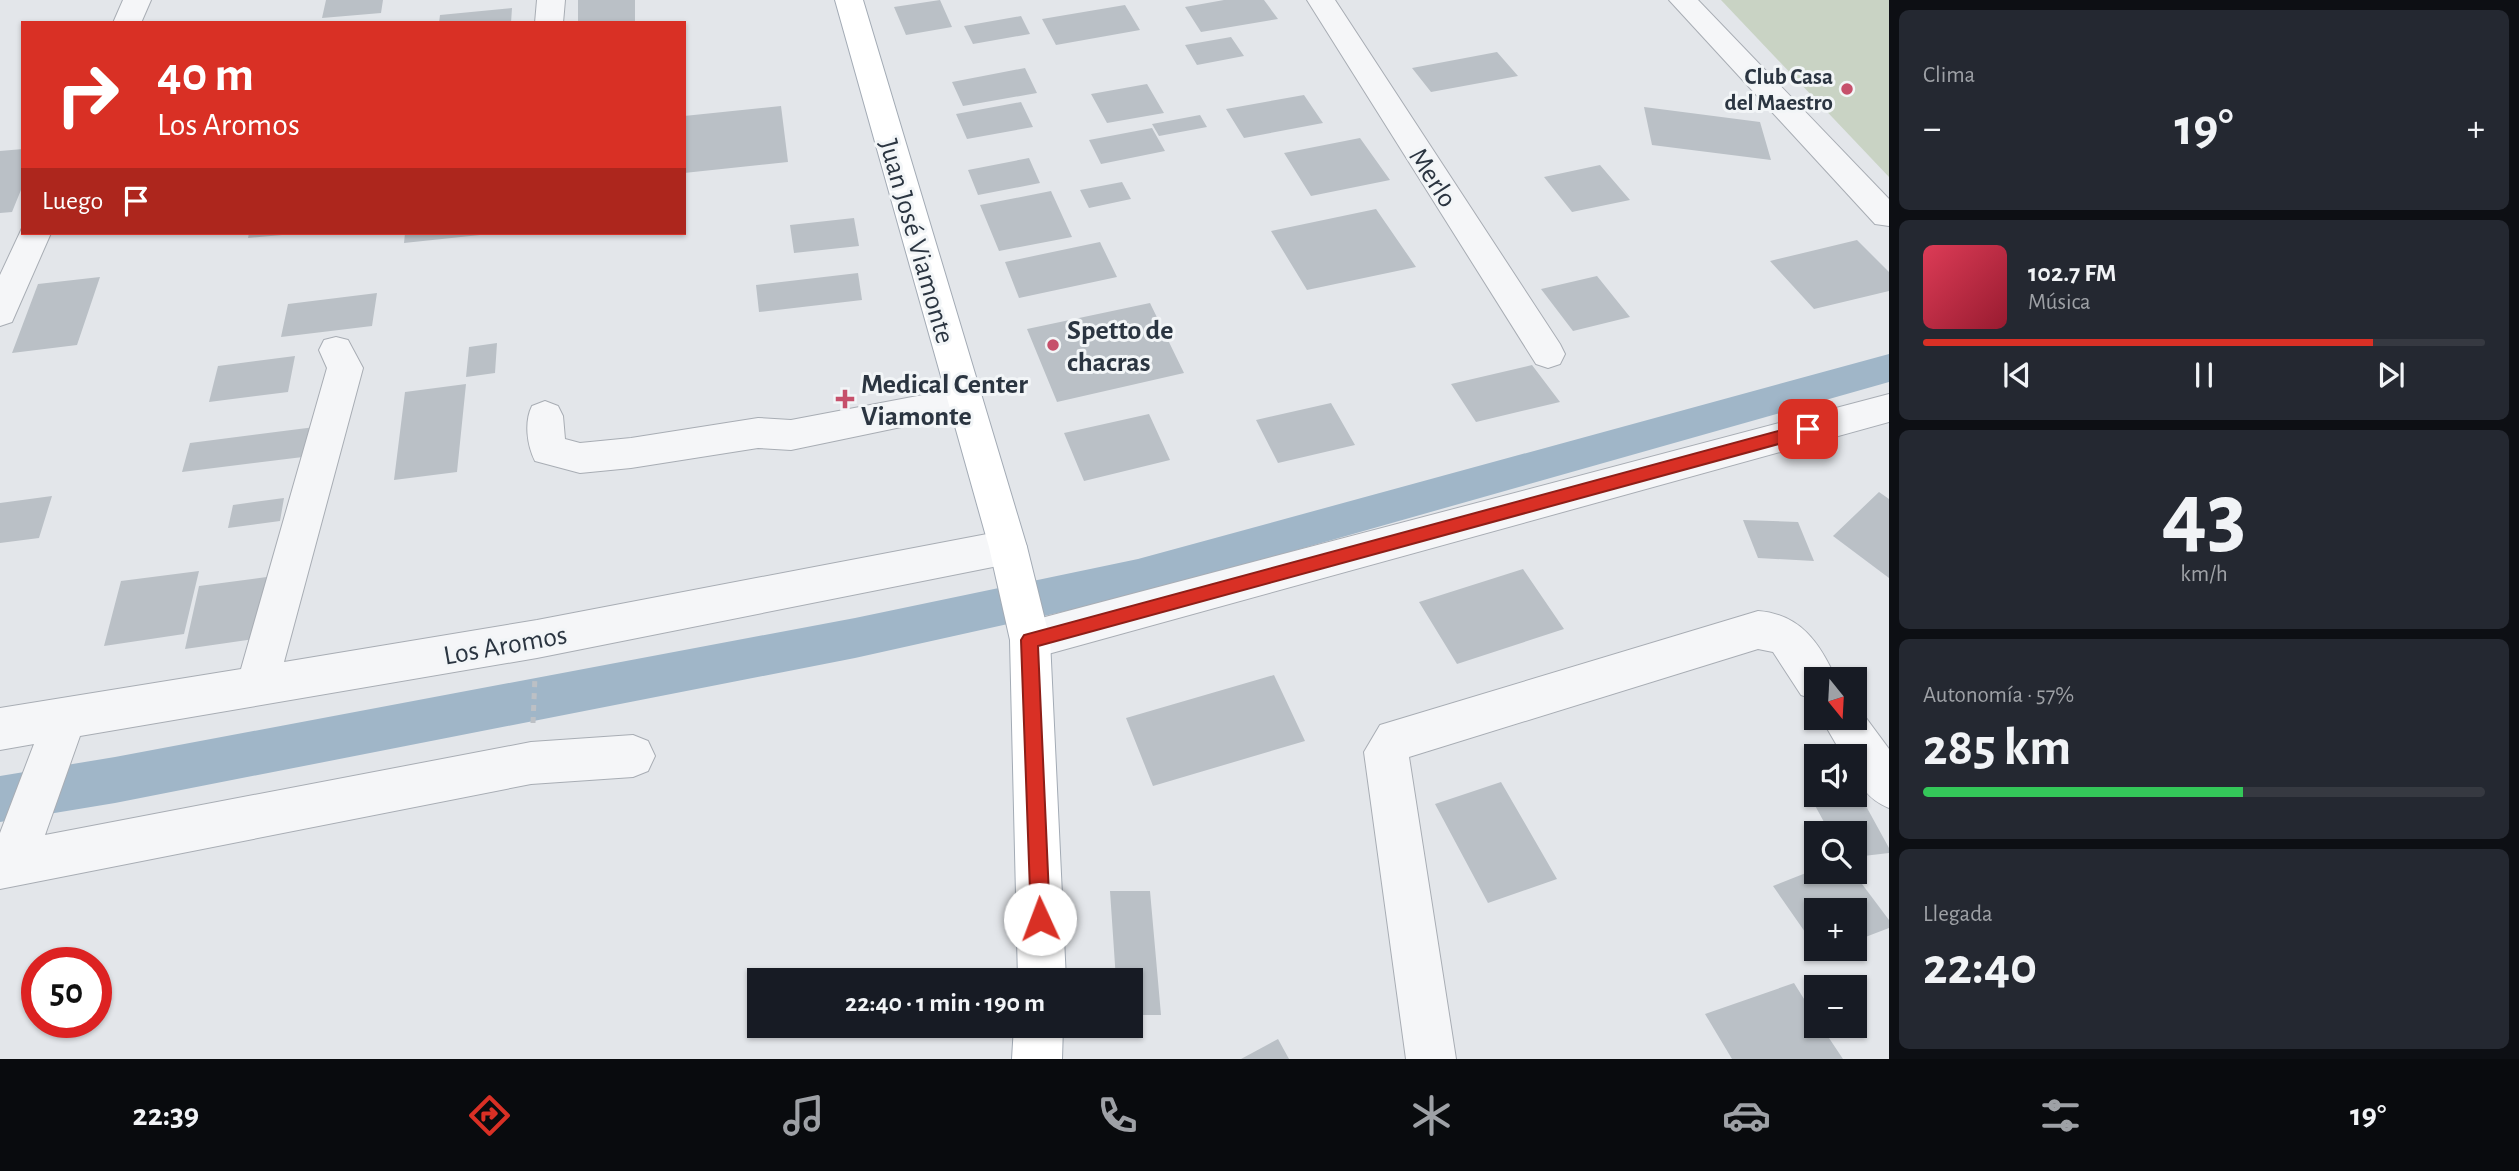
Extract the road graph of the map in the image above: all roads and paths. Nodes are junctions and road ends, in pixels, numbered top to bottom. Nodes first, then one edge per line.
1 (137, 0) edge
2 (551, 0) edge
3 (849, 0) edge
4 (1321, 0) edge
5 (1683, 0) edge
6 (128, 21) edge
7 (549, 21) edge
8 (1886, 216) dead end
9 (34, 235) edge
10 (0, 313) edge
11 (336, 350) dead end
12 (1548, 354) dead end
13 (965, 401) junction
14 (1889, 408) edge
15 (545, 416) dead end
16 (1008, 547) junction
17 (537, 639) junction
18 (1030, 640) junction
19 (1806, 667) edge
20 (256, 688) junction
21 (66, 718) junction
22 (0, 729) edge
23 (1850, 730) edge
24 (633, 756) dead end
25 (531, 763) junction
26 (1889, 786) edge
27 (6, 865) edge
28 (1042, 968) edge
29 (1038, 1038) edge
30 (1037, 1059) edge
31 (1432, 1059) edge

1 - 6 street
2 - 7 street
3 - 13 main road, Juan José Viamonte
4 - 12 street, Merlo
5 - 8 street
9 - 10 street
11 - 20 street
13 - 15 street
13 - 16 main road, Juan José Viamonte
14 - 18 street
16 - 17 street, Los Aromos
16 - 18 main road, Juan José Viamonte
17 - 20 street, Los Aromos
17 - 25 path
18 - 28 main road, Juan José Viamonte
19 - 31 street
20 - 21 street, Los Aromos
21 - 22 street, Los Aromos
21 - 27 street
23 - 26 street
24 - 25 street
25 - 27 street
29 - 30 main road

